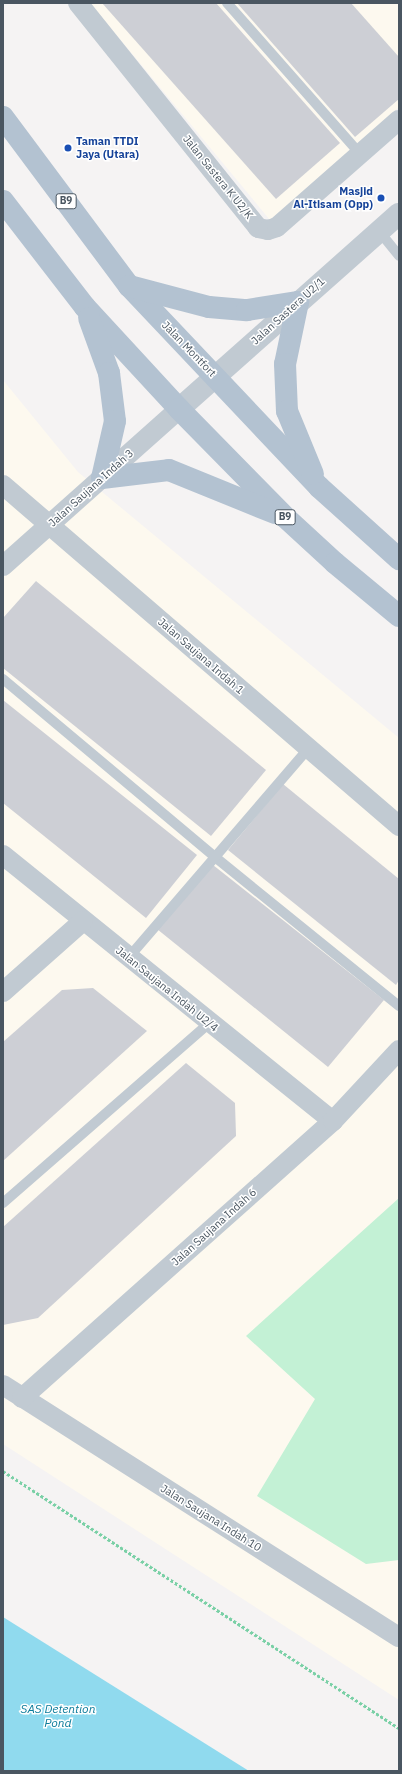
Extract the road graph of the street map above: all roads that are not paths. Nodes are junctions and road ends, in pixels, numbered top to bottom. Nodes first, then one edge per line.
1 (78, 3) edge
2 (227, 3) edge
3 (3, 117) edge
4 (399, 120) edge
5 (360, 154) junction
6 (3, 201) edge
7 (399, 214) edge
8 (379, 231) junction
9 (399, 256) edge
10 (129, 286) junction
11 (298, 302) junction
12 (85, 307) junction
13 (215, 376) junction
14 (179, 410) junction
15 (102, 478) junction
16 (3, 485) edge
17 (318, 487) junction
18 (285, 517) junction
19 (50, 524) junction
20 (396, 554) edge
21 (3, 566) edge
22 (399, 616) edge
23 (3, 679) edge
24 (308, 749) junction
25 (399, 826) edge
26 (3, 855) edge
27 (215, 857) junction
28 (83, 920) junction
29 (128, 957) junction
30 (3, 992) edge
31 (399, 1006) edge
32 (209, 1023) junction
33 (399, 1050) edge
34 (333, 1122) junction
35 (3, 1203) edge
36 (3, 1385) edge
37 (22, 1398) junction
38 (396, 1629) edge

1 - 5 street, Jalan Sastera K U2/K
2 - 5 lane
3 - 10 main road, Jalan Montfort / B9
4 - 5 street, Jalan Sastera K U2/K
6 - 12 main road, B9
7 - 8 street, Jalan Sastera U2/1
8 - 9 lane
8 - 11 street, Jalan Sastera U2/1
10 - 11 main road
10 - 13 main road, Jalan Montfort / B9
11 - 13 street, Jalan Sastera U2/1
11 - 17 main road
12 - 14 main road, B9
12 - 15 main road
13 - 14 street, Jalan Sastera U2/1
13 - 17 main road, Jalan Montfort / B9
14 - 15 street, Jalan Saujana Indah 3
14 - 18 main road, B9
15 - 18 main road
15 - 19 street, Jalan Saujana Indah 3
16 - 19 street, Jalan Saujana Indah 1
17 - 20 main road, Jalan Montfort / B9
18 - 22 main road, B9
19 - 21 street, Jalan Saujana Indah 3
19 - 24 street, Jalan Saujana Indah 1
23 - 27 lane
24 - 25 street, Jalan Saujana Indah 1
24 - 27 lane
26 - 28 street, Jalan Saujana Indah U2/4
27 - 29 lane
27 - 31 lane
28 - 29 street, Jalan Saujana Indah U2/4
28 - 30 street
29 - 32 street, Jalan Saujana Indah U2/4
32 - 34 street, Jalan Saujana Indah U2/4
32 - 35 lane
33 - 34 street, Jalan Saujana Indah 6
34 - 37 street, Jalan Saujana Indah 6
36 - 37 street, Jalan Saujana Indah 10
37 - 38 street, Jalan Saujana Indah 10

